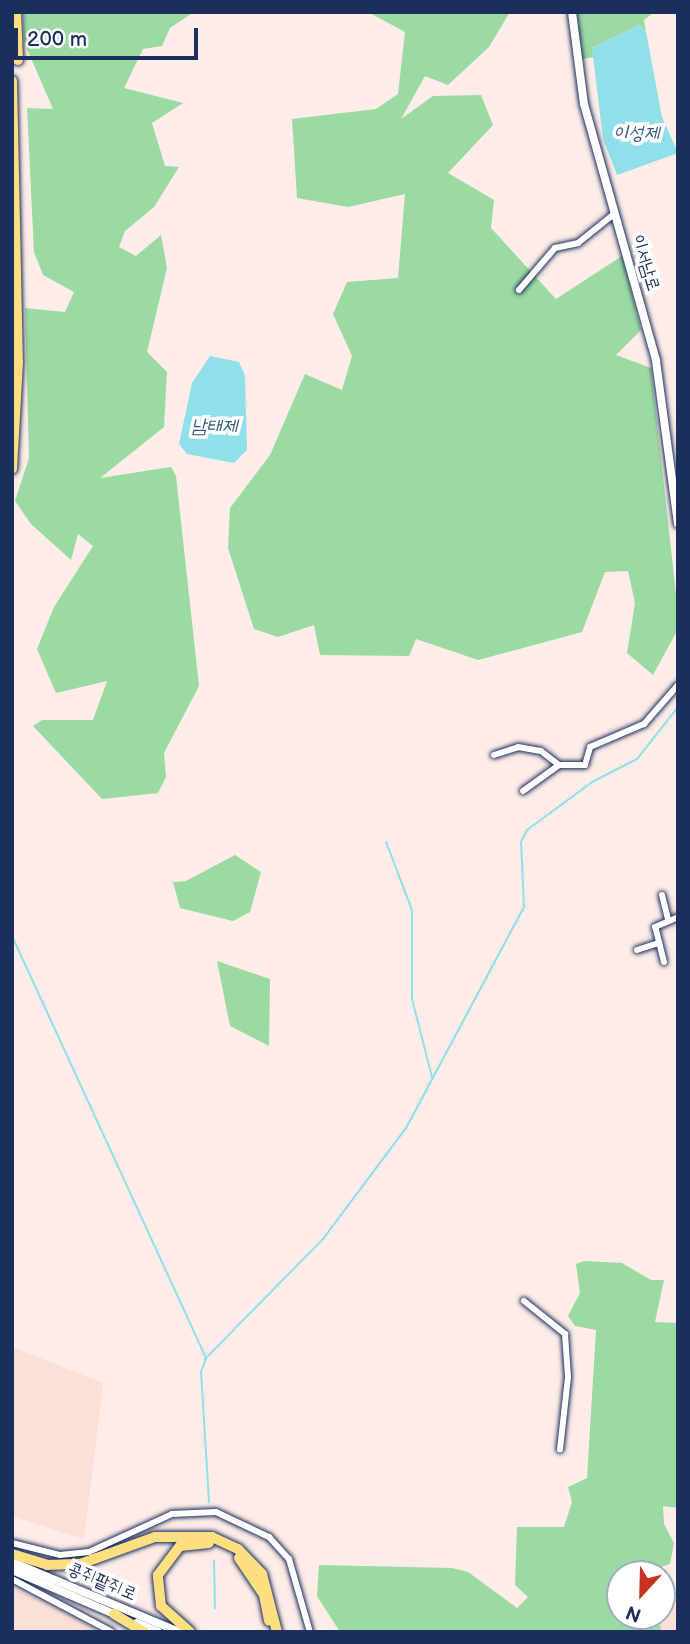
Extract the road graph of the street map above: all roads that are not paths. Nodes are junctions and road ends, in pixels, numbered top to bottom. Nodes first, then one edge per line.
1 (16, 12) edge
2 (572, 12) edge
3 (18, 60) dead end
4 (12, 81) edge
5 (22, 168) dead end
6 (614, 214) junction
7 (18, 264) junction
8 (519, 290) dead end
9 (12, 469) edge
10 (678, 524) edge
11 (678, 685) edge
12 (494, 755) dead end
13 (559, 765) junction
14 (523, 791) dead end
15 (662, 895) dead end
16 (678, 917) edge
17 (668, 919) junction
18 (659, 943) junction
19 (637, 950) dead end
20 (664, 962) dead end
21 (524, 1301) dead end
22 (560, 1451) dead end
23 (12, 1543) edge
24 (12, 1554) edge
25 (12, 1562) edge
26 (12, 1570) edge
27 (12, 1579) edge
28 (114, 1614) junction
29 (112, 1632) edge
30 (144, 1632) edge
31 (158, 1632) edge
32 (180, 1632) edge
33 (190, 1632) edge
34 (271, 1632) edge
35 (277, 1632) edge
36 (310, 1632) edge

1 - 3 highway
2 - 6 main road, 이서남로
4 - 7 highway
5 - 7 highway
6 - 8 street
6 - 10 main road, 이서남로
7 - 9 highway
11 - 13 street
12 - 13 street
13 - 14 street
15 - 17 street
16 - 17 street
17 - 18 street
18 - 19 street
18 - 20 street
21 - 22 street
23 - 36 street
24 - 35 highway
25 - 32 main road, 콩쥐팥쥐로
26 - 28 main road, 콩쥐팥쥐로
27 - 29 street
28 - 30 highway
28 - 31 main road, 콩쥐팥쥐로
33 - 34 highway

